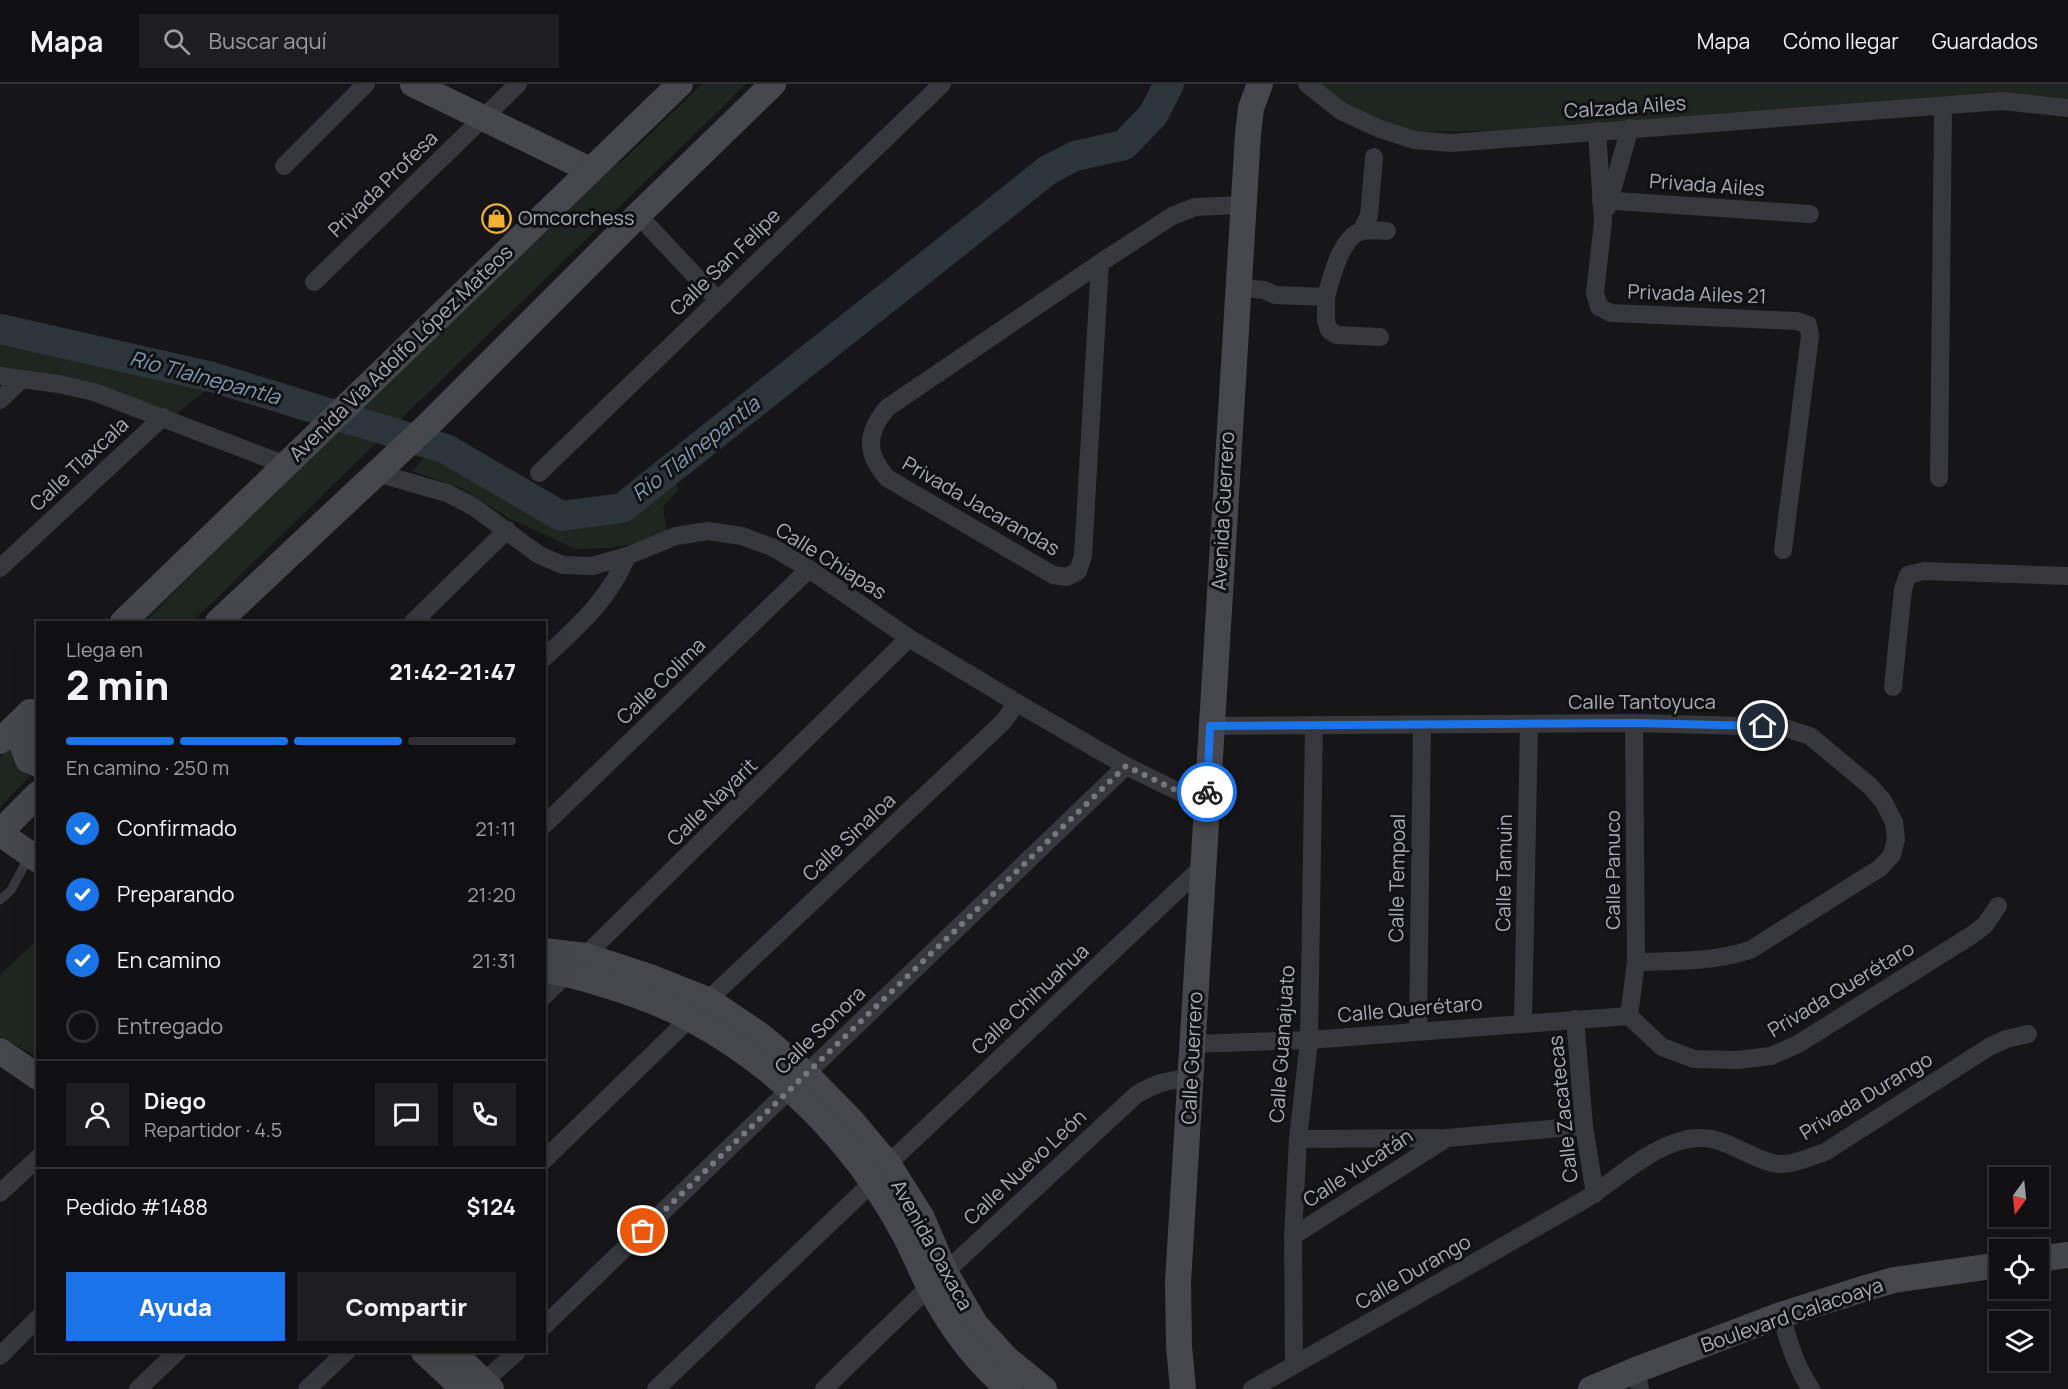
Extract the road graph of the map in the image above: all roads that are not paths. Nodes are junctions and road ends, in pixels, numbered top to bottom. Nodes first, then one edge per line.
1 (366, 84) edge
2 (413, 84) edge
3 (518, 84) edge
4 (680, 84) edge
5 (773, 84) edge
6 (942, 84) edge
7 (1260, 84) edge
8 (1307, 84) edge
9 (1943, 106) junction
10 (2068, 108) edge
11 (483, 118) junction
12 (1630, 128) junction
13 (1596, 131) junction
14 (1374, 157) dead end
15 (284, 166) dead end
16 (590, 170) junction
17 (1605, 200) junction
18 (1242, 205) junction
19 (1810, 214) dead end
20 (638, 215) junction
21 (1361, 231) junction
22 (1387, 231) dead end
23 (1100, 263) junction
24 (314, 282) dead end
25 (1237, 291) junction
26 (1326, 297) junction
27 (718, 300) junction
28 (1380, 337) dead end
29 (0, 376) edge
30 (22, 379) junction
31 (0, 400) edge
32 (163, 417) junction
33 (286, 465) junction
34 (377, 473) junction
35 (539, 473) dead end
36 (1939, 478) dead end
37 (507, 530) junction
38 (1783, 550) dead end
39 (627, 556) junction
40 (0, 568) edge
41 (809, 569) junction
42 (2068, 576) edge
43 (124, 621) edge
44 (219, 621) edge
45 (413, 621) edge
46 (909, 638) junction
47 (546, 656) edge
48 (1893, 687) dead end
49 (1017, 703) junction
50 (33, 709) edge
51 (1634, 723) junction
52 (1422, 725) junction
53 (1529, 725) junction
54 (1210, 726) junction
55 (1314, 726) junction
56 (0, 741) edge
57 (36, 763) edge
58 (1126, 766) junction
59 (36, 796) edge
60 (1206, 805) junction
61 (546, 823) edge
62 (0, 832) edge
63 (34, 857) edge
64 (1202, 867) junction
65 (0, 900) edge
66 (1998, 906) dead end
67 (546, 952) edge
68 (1636, 962) junction
69 (566, 966) edge
70 (546, 993) edge
71 (699, 1009) junction
72 (1629, 1016) junction
73 (1575, 1019) junction
74 (1523, 1022) junction
75 (1418, 1031) junction
76 (2028, 1034) dead end
77 (1309, 1040) junction
78 (1193, 1044) junction
79 (0, 1051) edge
80 (36, 1076) edge
81 (1191, 1078) junction
82 (799, 1082) junction
83 (1584, 1126) junction
84 (1447, 1138) junction
85 (1298, 1139) junction
86 (546, 1158) edge
87 (36, 1160) edge
88 (880, 1173) junction
89 (0, 1193) edge
90 (1595, 1194) junction
91 (1293, 1236) junction
92 (2068, 1255) edge
93 (2049, 1258) edge
94 (1989, 1267) edge
95 (937, 1279) junction
96 (1781, 1315) junction
97 (36, 1320) edge
98 (546, 1324) edge
99 (176, 1353) edge
100 (345, 1353) edge
101 (426, 1353) edge
102 (454, 1353) edge
103 (516, 1353) edge
104 (0, 1356) edge
105 (1294, 1365) junction
106 (1638, 1379) edge
107 (479, 1386) edge
108 (138, 1389) edge
109 (307, 1389) edge
110 (656, 1389) edge
111 (824, 1389) edge
112 (1009, 1389) edge
113 (1044, 1389) edge
114 (1183, 1389) edge
115 (1252, 1389) edge
116 (1591, 1389) edge
117 (1811, 1389) edge

1 - 15 street
2 - 11 street
3 - 11 street, Privada Profesa
4 - 16 street, Avenida Via Adolfo López Mateos
5 - 20 street
6 - 27 street, Calle San Felipe
7 - 18 street, Avenida Guerrero
8 - 13 street, Calzada Ailes
9 - 10 street, Calzada Ailes
9 - 12 street, Calzada Ailes
9 - 36 street
11 - 16 street
11 - 24 street, Privada Profesa
12 - 13 street, Calzada Ailes
12 - 17 street, Privada Ailes 21
13 - 17 street, Privada Ailes 21
14 - 21 street
16 - 33 street, Avenida Via Adolfo López Mateos
17 - 19 street, Privada Ailes
17 - 38 street, Privada Ailes 21
18 - 23 street, Privada Jacarandas
18 - 25 street, Avenida Guerrero
20 - 27 street
20 - 34 street
21 - 22 street
21 - 26 street
23 - 23 street, Privada Jacarandas
25 - 26 street
25 - 54 street, Avenida Guerrero
26 - 28 street
27 - 35 street, Calle San Felipe
29 - 30 street
30 - 31 street
30 - 32 street
32 - 33 street
32 - 40 street, Calle Tlaxcala
33 - 43 street, Avenida Via Adolfo López Mateos
34 - 37 street, Calle Chiapas
34 - 44 street
37 - 39 street, Calle Chiapas
37 - 45 street
39 - 41 street, Calle Chiapas
39 - 47 street
41 - 46 street, Calle Chiapas
41 - 61 street, Calle Colima
42 - 48 street
46 - 49 street, Calle Chiapas
46 - 69 street, Calle Nayarit
49 - 58 street, Calle Chiapas
49 - 71 street, Calle Sinaloa
50 - 56 street
50 - 57 street
51 - 53 street, Calle Tantoyuca
51 - 68 street, Calle Panuco
51 - 68 street, Calle Tantoyuca
52 - 53 street, Calle Tantoyuca
52 - 55 street, Calle Tantoyuca
52 - 75 street, Calle Tempoal
53 - 74 street, Calle Tamuin
54 - 55 street, Calle Tantoyuca
54 - 60 street, Calle Guerrero
55 - 77 street, Calle Guanajuato
58 - 60 street, Calle Chiapas
58 - 82 street, Calle Sonora
59 - 62 street
60 - 64 street, Calle Guerrero
62 - 63 street
63 - 65 lane
64 - 78 street, Calle Guerrero
64 - 88 street, Calle Chihuahua
66 - 72 street, Privada Querétaro
67 - 69 street, Avenida Oaxaca
68 - 72 street, Calle Panuco
69 - 70 street, Calle Nayarit
69 - 71 street, Avenida Oaxaca
71 - 82 street, Avenida Oaxaca
71 - 86 street, Calle Sinaloa
72 - 73 street, Calle Querétaro
73 - 74 street, Calle Querétaro
73 - 83 street, Calle Zacatecas
74 - 75 street, Calle Querétaro
75 - 77 street, Calle Querétaro
76 - 90 street, Privada Durango
77 - 78 street, Calle Querétaro
77 - 85 street, Calle Guanajuato
78 - 81 street, Calle Guerrero
79 - 80 street
81 - 95 street, Calle Nuevo León
81 - 114 street, Calle Guerrero
82 - 88 street, Avenida Oaxaca
82 - 98 street, Calle Sonora
83 - 84 street, Calle Yucatán
83 - 90 street, Calle Zacatecas
84 - 85 street, Calle Yucatán
84 - 91 street, Calle Yucatán
85 - 91 street, Calle Guanajuato
87 - 89 street
88 - 95 street, Avenida Oaxaca
88 - 110 street, Calle Chihuahua
90 - 105 street, Calle Durango
91 - 105 street, Calle Guanajuato
92 - 93 street
94 - 96 street, Boulevard Calacoaya
95 - 111 street, Calle Nuevo León
95 - 112 street, Avenida Oaxaca
95 - 113 street, Avenida Oaxaca
96 - 106 street, Boulevard Calacoaya
96 - 117 street
97 - 104 street
99 - 108 street
100 - 109 street
101 - 107 street
102 - 107 street
103 - 107 street
105 - 115 street, Calle Durango
106 - 116 street, Boulevard Calacoaya

